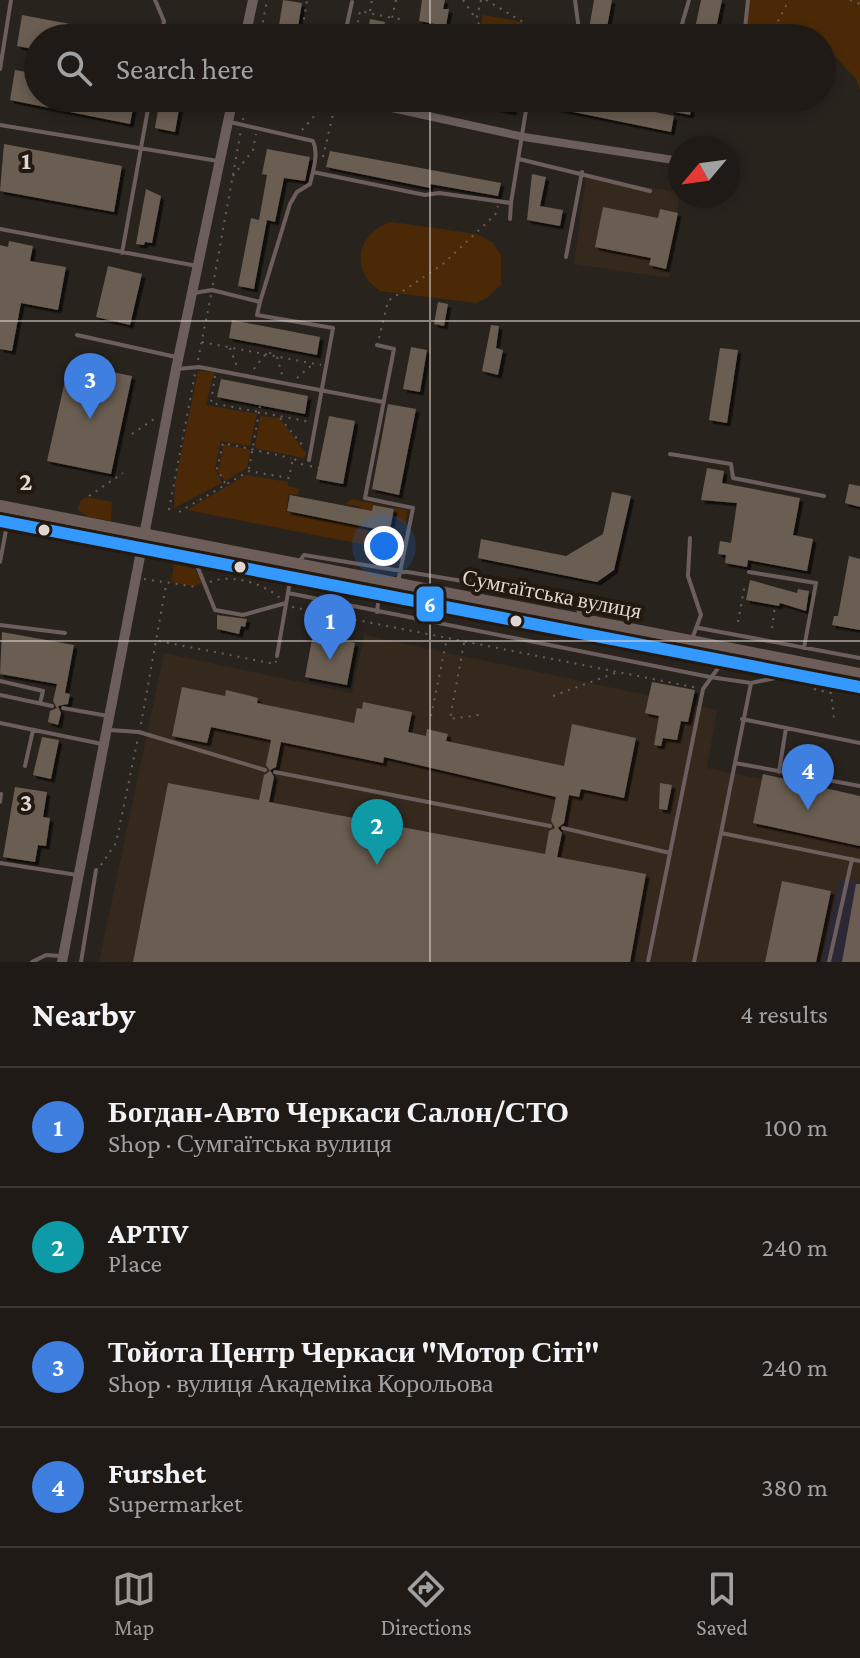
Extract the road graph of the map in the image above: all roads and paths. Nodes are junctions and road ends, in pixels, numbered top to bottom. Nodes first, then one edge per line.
1 (11, 0) edge
2 (155, 0) edge
3 (253, 0) edge
4 (267, 0) edge
5 (307, 0) edge
6 (372, 0) edge
7 (396, 0) edge
8 (463, 0) edge
9 (483, 0) edge
10 (500, 0) edge
11 (575, 0) edge
12 (689, 0) edge
13 (748, 0) edge
14 (789, 0) edge
15 (850, 0) edge
16 (352, 2) dead end
17 (492, 4) junction
18 (860, 4) edge
19 (369, 13) junction
20 (392, 18) junction
21 (476, 20) junction
22 (163, 24) edge
23 (248, 24) edge
24 (263, 24) edge
25 (303, 24) edge
26 (347, 24) edge
27 (358, 24) edge
28 (398, 24) edge
29 (479, 24) edge
30 (526, 24) edge
31 (578, 24) edge
32 (682, 24) edge
33 (745, 24) edge
34 (777, 24) edge
35 (0, 69) edge
36 (147, 112) edge
37 (230, 112) edge
38 (244, 112) edge
39 (318, 112) edge
40 (334, 112) edge
41 (409, 112) edge
42 (527, 112) edge
43 (228, 122) junction
44 (0, 125) edge
45 (242, 125) junction
46 (257, 128) junction
47 (297, 135) junction
48 (524, 137) junction
49 (141, 148) junction
50 (315, 158) junction
51 (519, 159) junction
52 (668, 159) edge
53 (220, 162) junction
54 (313, 172) junction
55 (582, 172) junction
56 (232, 177) junction
57 (650, 191) dead end
58 (500, 202) junction
59 (511, 205) junction
60 (519, 208) dead end
61 (510, 219) dead end
62 (0, 229) edge
63 (122, 253) junction
64 (566, 257) dead end
65 (200, 266) junction
66 (212, 290) junction
67 (194, 293) junction
68 (260, 302) junction
69 (77, 335) dead end
70 (202, 342) junction
71 (377, 345) joint
72 (230, 347) junction
73 (271, 347) dead end
74 (265, 354) junction
75 (270, 355) junction
76 (277, 356) junction
77 (177, 363) junction
78 (313, 364) junction
79 (326, 366) junction
80 (197, 368) junction
81 (216, 371) junction
82 (240, 375) junction
83 (248, 376) junction
84 (284, 383) junction
85 (290, 384) junction
86 (320, 389) junction
87 (383, 402) junction
88 (260, 406) dead end
89 (168, 410) junction
90 (259, 412) junction
91 (279, 416) junction
92 (315, 423) junction
93 (132, 434) dead end
94 (252, 449) junction
95 (670, 454) dead end
96 (310, 457) joint
97 (293, 458) junction
98 (319, 468) dead end
99 (249, 471) junction
100 (123, 473) dead end
101 (226, 484) junction
102 (89, 496) dead end
103 (824, 496) dead end
104 (0, 506) edge
105 (169, 510) dead end
106 (179, 512) dead end
107 (4, 522) edge
108 (690, 538) dead end
109 (143, 542) junction
110 (193, 557) junction
111 (0, 562) edge
112 (749, 572) dead end
113 (399, 576) junction
114 (290, 578) junction
115 (143, 579) dead end
116 (207, 583) junction
117 (745, 584) dead end
118 (288, 593) junction
119 (379, 595) junction
120 (286, 603) junction
121 (775, 606) dead end
122 (377, 612) junction
123 (738, 622) dead end
124 (587, 623) junction
125 (1, 624) edge
126 (699, 628) junction
127 (772, 628) dead end
128 (65, 633) dead end
129 (447, 638) junction
130 (638, 638) junction
131 (157, 641) dead end
132 (464, 642) junction
133 (690, 642) junction
134 (804, 648) junction
135 (277, 656) joint
136 (860, 658) edge
137 (723, 662) junction
138 (617, 672) junction
139 (794, 674) junction
140 (860, 674) edge
141 (710, 677) junction
142 (0, 681) edge
143 (751, 683) junction
144 (860, 687) edge
145 (809, 688) dead end
146 (703, 689) junction
147 (0, 695) edge
148 (553, 696) dead end
149 (40, 703) junction
150 (52, 706) dead end
151 (63, 708) dead end
152 (479, 715) dead end
153 (110, 716) junction
154 (431, 716) dead end
155 (834, 718) dead end
156 (742, 719) junction
157 (0, 723) edge
158 (786, 728) junction
159 (33, 730) junction
160 (108, 730) junction
161 (860, 743) edge
162 (105, 745) junction
163 (735, 763) junction
164 (25, 766) dead end
165 (265, 770) dead end
166 (275, 772) dead end
167 (779, 772) junction
168 (860, 786) edge
169 (1, 794) edge
170 (0, 802) edge
171 (550, 826) dead end
172 (563, 828) dead end
173 (721, 833) junction
174 (670, 853) junction
175 (852, 859) junction
176 (860, 861) edge
177 (0, 863) edge
178 (96, 870) dead end
179 (79, 875) junction
180 (63, 959) edge
181 (32, 962) edge
182 (81, 962) edge
183 (648, 962) edge
184 (694, 962) edge
185 (829, 962) edge

1 - 35 lane
2 - 22 lane
3 - 23 street
4 - 24 path
5 - 25 path
6 - 19 path
7 - 20 path
8 - 21 path
9 - 17 path
9 - 21 path
10 - 17 path
11 - 31 lane
12 - 32 lane
13 - 33 lane
14 - 34 path
15 - 18 path
16 - 26 lane
17 - 30 path
19 - 20 path
19 - 27 path
20 - 28 path
21 - 29 path
36 - 49 lane
37 - 43 street
38 - 45 path
39 - 47 path
40 - 50 path
41 - 48 street
42 - 48 lane
43 - 45 lane
43 - 53 street
44 - 49 lane
45 - 46 lane
45 - 56 path
46 - 47 lane
46 - 56 path
47 - 50 lane
48 - 51 lane
48 - 52 street
49 - 53 lane
49 - 63 lane
50 - 54 lane
51 - 55 lane
51 - 59 lane
53 - 65 street
54 - 58 lane
54 - 68 lane
55 - 57 lane
55 - 64 lane
56 - 66 path
58 - 59 lane
58 - 71 path
59 - 60 lane
59 - 61 lane
62 - 63 lane
63 - 65 lane
65 - 67 street
66 - 67 lane
66 - 68 lane
66 - 70 path
67 - 77 street
68 - 79 lane
69 - 77 lane
70 - 72 path
70 - 80 path
71 - 87 lane
72 - 74 path
72 - 82 path
73 - 75 path
74 - 75 path
74 - 83 path
75 - 76 path
76 - 78 path
76 - 84 path
77 - 80 lane
77 - 89 street
78 - 79 path
78 - 85 path
79 - 86 lane
80 - 81 lane
80 - 105 path
81 - 82 lane
81 - 90 path
82 - 83 lane
83 - 84 lane
84 - 85 lane
85 - 86 lane
86 - 87 lane
86 - 92 lane
87 - 113 lane
88 - 90 path
89 - 93 path
89 - 109 street
90 - 91 path
90 - 94 path
91 - 92 path
91 - 96 path
92 - 96 lane
94 - 97 path
94 - 99 path
94 - 101 path
95 - 103 lane
97 - 98 path
97 - 99 path
99 - 101 path
100 - 102 path
101 - 106 path
104 - 109 main road, Сумгаїтська вулиця
107 - 109 main road, Сумгаїтська вулиця
107 - 111 lane
108 - 126 lane
109 - 110 main road, Сумгаїтська вулиця
109 - 113 main road, Сумгаїтська вулиця
109 - 153 street
110 - 114 main road, Сумгаїтська вулиця
110 - 116 lane
112 - 134 lane
113 - 124 main road, Сумгаїтська вулиця
113 - 124 lane
114 - 118 lane
114 - 119 main road, Сумгаїтська вулиця
115 - 116 path
116 - 120 path
116 - 120 lane
117 - 123 path
118 - 120 lane
118 - 122 lane
119 - 122 lane
119 - 130 main road, Сумгаїтська вулиця
120 - 129 path
120 - 135 lane
121 - 127 path
122 - 141 lane
124 - 130 main road, Сумгаїтська вулиця
125 - 128 lane
126 - 133 lane
126 - 134 lane
129 - 132 path
129 - 154 path
130 - 133 main road, Сумгаїтська вулиця
130 - 137 main road, Сумгаїтська вулиця
131 - 135 path
132 - 138 path
132 - 152 path
133 - 140 main road, Сумгаїтська вулиця
134 - 136 lane
137 - 139 main road, Сумгаїтська вулиця
137 - 141 lane
138 - 146 path
138 - 148 path
139 - 143 lane
139 - 144 main road, Сумгаїтська вулиця
141 - 143 lane
141 - 146 lane
142 - 149 lane
143 - 156 lane
145 - 155 path
146 - 174 lane
147 - 149 lane
149 - 150 lane
151 - 153 lane
153 - 160 street
156 - 158 lane
156 - 163 lane
157 - 159 lane
158 - 161 lane
158 - 167 lane
159 - 162 lane
159 - 164 lane
160 - 162 street
160 - 165 lane
162 - 179 street
163 - 167 lane
163 - 173 lane
166 - 171 lane
167 - 168 lane
169 - 170 lane
172 - 174 lane
173 - 175 lane
173 - 184 lane
174 - 183 lane
175 - 176 lane
175 - 185 lane
177 - 179 lane
178 - 182 lane
179 - 180 street
180 - 181 lane

